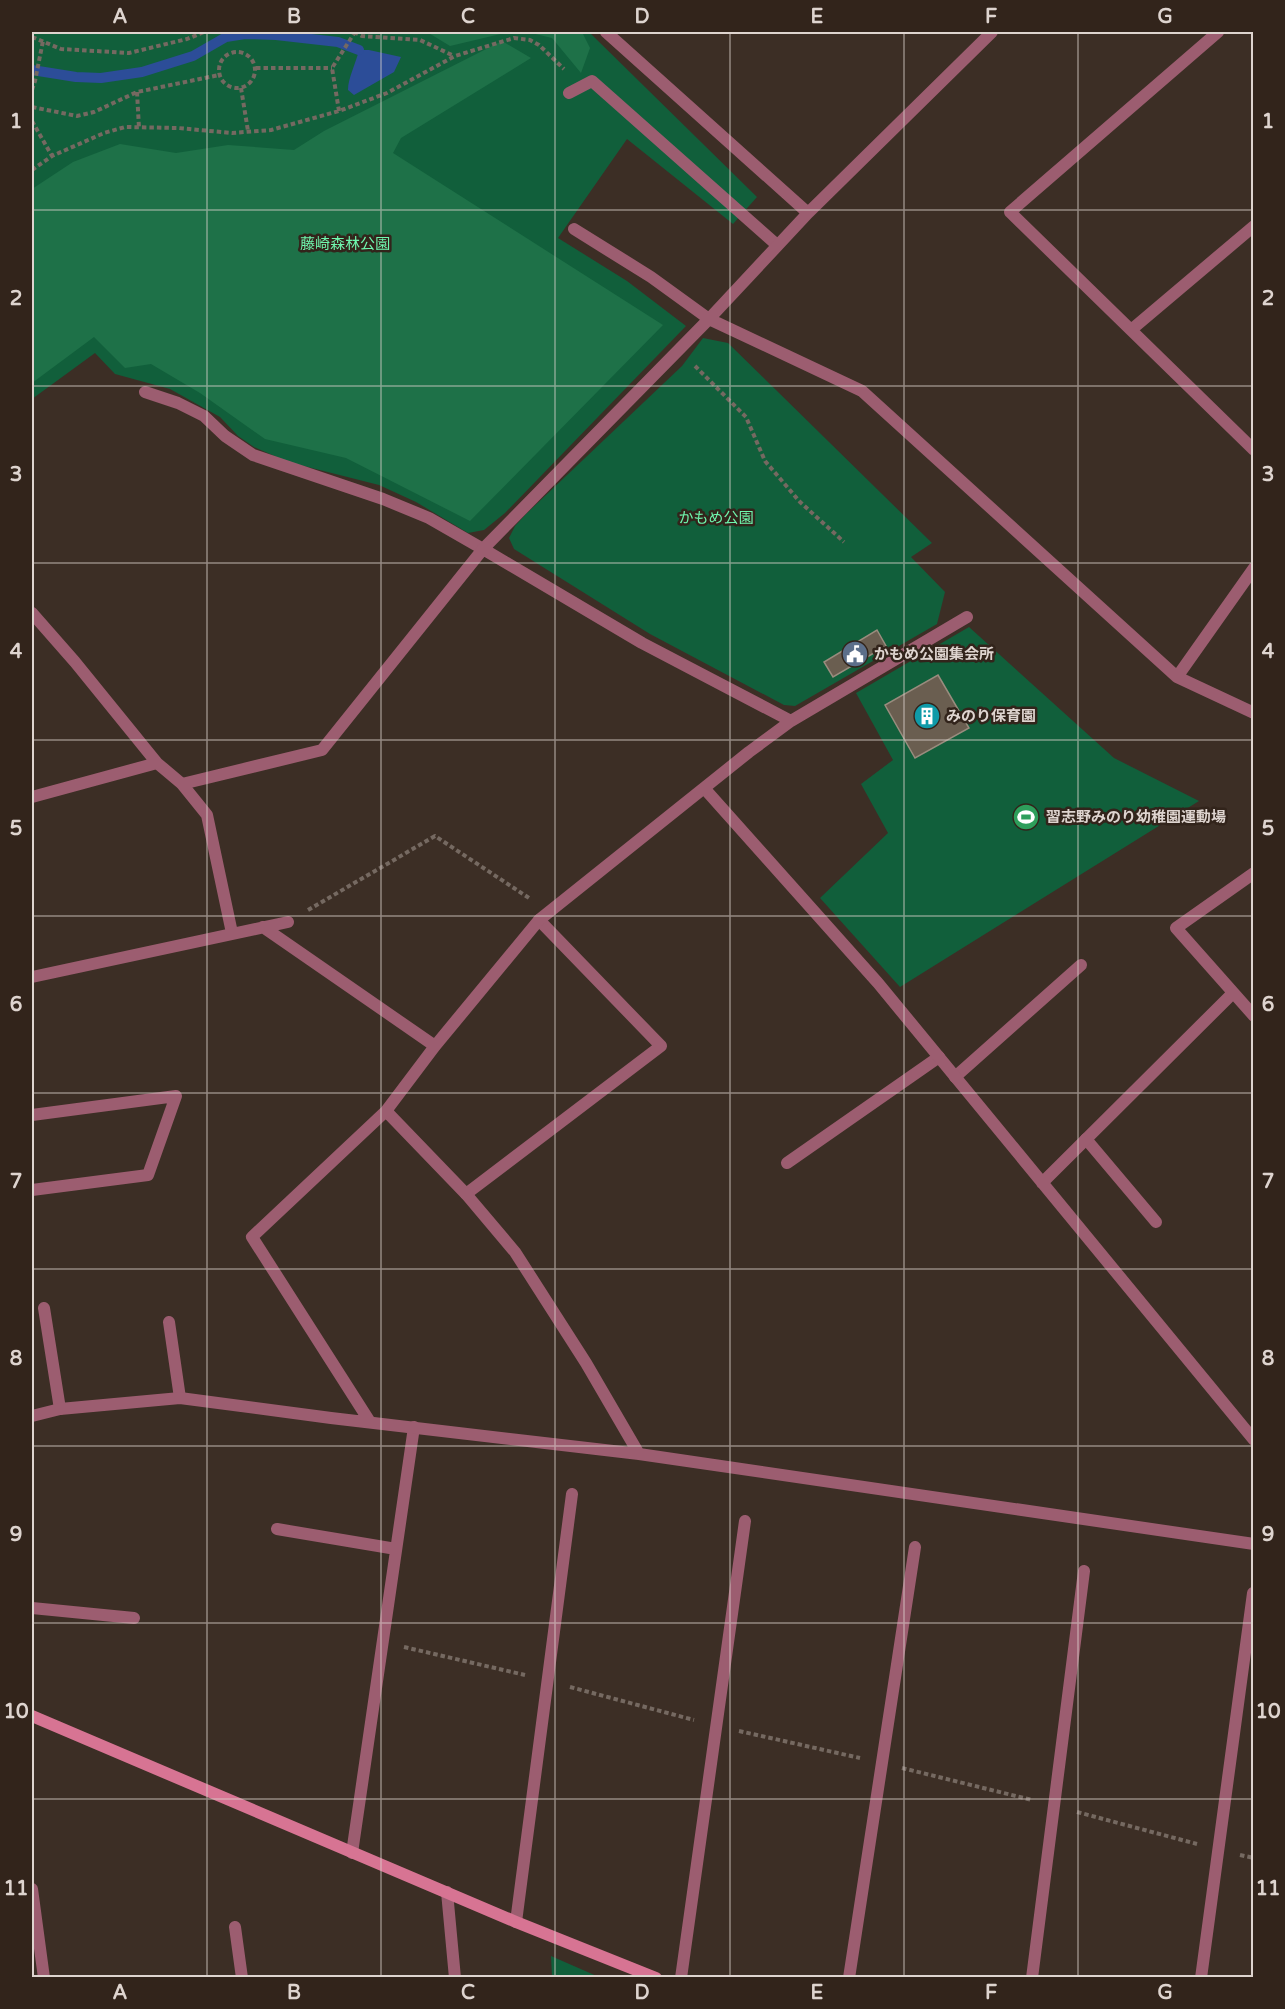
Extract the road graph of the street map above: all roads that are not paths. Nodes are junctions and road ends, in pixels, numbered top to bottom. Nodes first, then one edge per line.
1 (606, 32) edge
2 (992, 32) edge
3 (1218, 32) edge
4 (569, 93) dead end
5 (808, 213) junction
6 (1254, 226) edge
7 (574, 229) dead end
8 (777, 245) junction
9 (710, 319) junction
10 (1131, 330) junction
11 (145, 392) dead end
12 (1254, 450) edge
13 (483, 549) junction
14 (1254, 568) edge
15 (32, 613) edge
16 (967, 617) dead end
17 (1177, 677) junction
18 (1254, 713) edge
19 (791, 721) junction
20 (157, 763) junction
21 (182, 784) junction
22 (704, 788) junction
23 (32, 797) edge
24 (1254, 873) edge
25 (539, 920) junction
26 (288, 922) road end
27 (263, 927) junction
28 (232, 933) junction
29 (1081, 965) dead end
30 (32, 977) edge
31 (1233, 993) junction
32 (1254, 1016) edge
33 (435, 1046) junction
34 (939, 1058) junction
35 (955, 1077) junction
36 (386, 1111) junction
37 (32, 1115) edge
38 (1086, 1139) junction
39 (787, 1163) dead end
40 (1042, 1184) junction
41 (32, 1190) edge
42 (466, 1194) junction
43 (1156, 1222) dead end
44 (44, 1308) dead end
45 (169, 1322) dead end
46 (180, 1398) junction
47 (60, 1409) junction
48 (32, 1416) edge
49 (370, 1422) junction
50 (414, 1427) junction
51 (1253, 1438) edge
52 (639, 1454) junction
53 (572, 1494) dead end
54 (745, 1521) dead end
55 (277, 1529) dead end
56 (1254, 1544) edge
57 (915, 1547) dead end
58 (396, 1549) junction
59 (1084, 1571) dead end
60 (1253, 1593) edge
61 (32, 1608) edge
62 (134, 1618) dead end
63 (32, 1716) edge
64 (352, 1853) junction
65 (32, 1889) edge
66 (447, 1892) junction
67 (516, 1922) junction
68 (235, 1927) dead end
69 (44, 1977) edge
70 (242, 1977) edge
71 (455, 1977) edge
72 (656, 1977) edge
73 (681, 1977) edge
74 (849, 1977) edge
75 (1032, 1977) edge
76 (1201, 1977) edge

1 - 5 street
2 - 5 street
3 - 10 street
4 - 8 street
5 - 8 street
6 - 10 street
7 - 9 street
8 - 9 street
9 - 13 street
9 - 17 street
10 - 12 street
11 - 13 street
13 - 19 street
13 - 21 street
14 - 17 street
15 - 20 street
16 - 19 street
17 - 18 street
19 - 22 street
20 - 21 street
20 - 23 street
21 - 28 street
22 - 25 street
22 - 34 street
24 - 31 street
25 - 33 street
25 - 42 street
26 - 27 street
27 - 28 street
27 - 33 street
28 - 30 street
29 - 35 street
31 - 32 street
31 - 38 street
33 - 36 street
34 - 35 street
34 - 39 street
35 - 40 street
36 - 42 street
36 - 49 street
37 - 41 street
38 - 40 street
38 - 43 street
40 - 51 street
42 - 52 street
44 - 47 street
45 - 46 street
46 - 47 street
46 - 49 street
47 - 48 street
49 - 50 street
50 - 52 street
50 - 58 street
52 - 56 street
53 - 67 street
54 - 73 street
55 - 58 street
57 - 74 street
58 - 64 street
59 - 75 street
60 - 76 street
61 - 62 street
63 - 64 street
64 - 66 street
65 - 69 street
66 - 67 street
66 - 71 street
67 - 72 street
68 - 70 street

